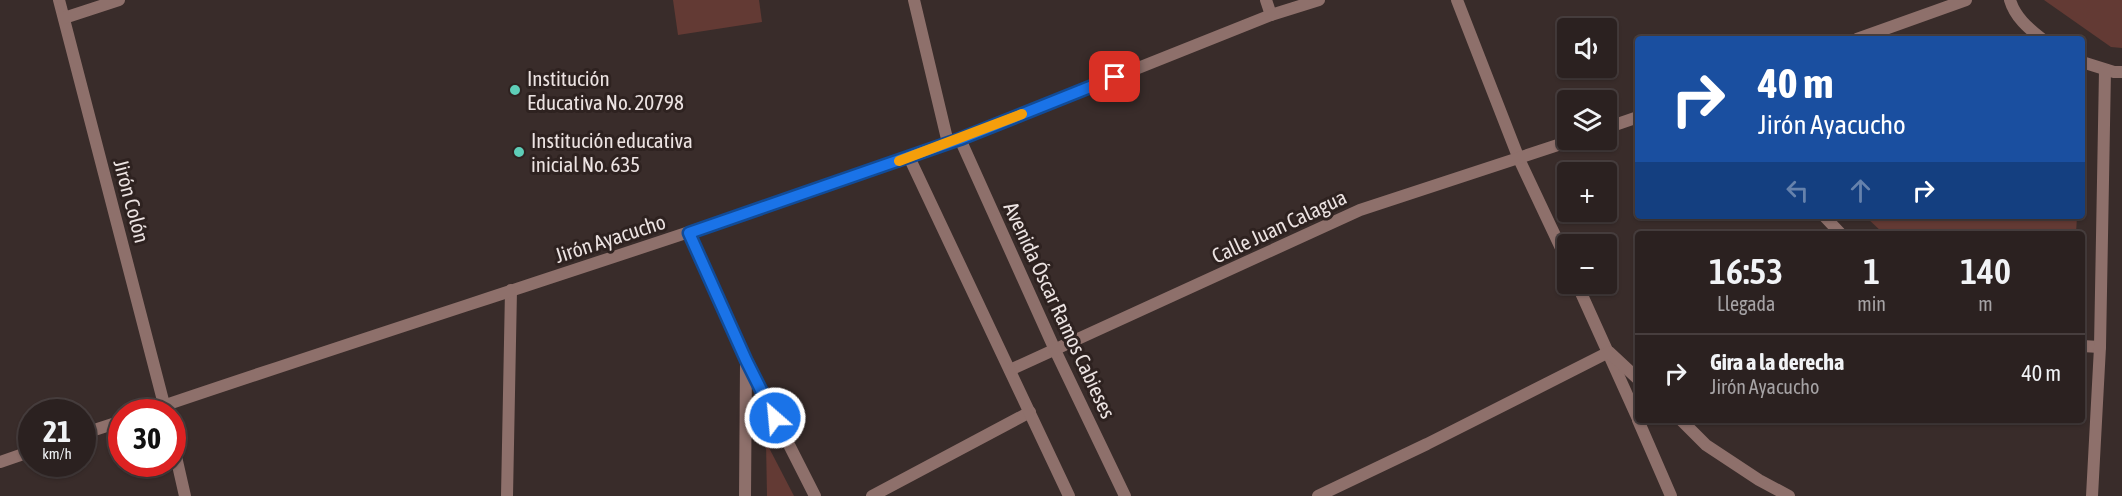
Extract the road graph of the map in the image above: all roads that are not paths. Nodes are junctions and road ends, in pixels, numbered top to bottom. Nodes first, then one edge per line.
1 (59, 0) edge
2 (120, 0) edge
3 (914, 0) edge
4 (1266, 0) edge
5 (1319, 0) edge
6 (1457, 0) edge
7 (1966, 0) edge
8 (2010, 0) edge
9 (1271, 15) junction
10 (64, 18) junction
11 (1865, 36) edge
12 (2038, 36) edge
13 (2085, 63) edge
14 (2105, 70) junction
15 (2122, 72) edge
16 (1635, 118) edge
17 (1617, 124) edge
18 (954, 141) junction
19 (1557, 146) edge
20 (909, 157) junction
21 (1519, 159) junction
22 (1827, 219) edge
23 (1838, 231) edge
24 (689, 233) junction
25 (1557, 240) edge
26 (511, 290) junction
27 (1582, 294) edge
28 (2085, 346) edge
29 (2100, 347) junction
30 (1055, 350) junction
31 (1609, 352) junction
32 (746, 360) junction
33 (1010, 370) junction
34 (1635, 376) edge
35 (163, 399) edge
36 (186, 402) edge
37 (1030, 412) junction
38 (1635, 413) edge
39 (1639, 423) edge
40 (1684, 423) edge
41 (18, 456) edge
42 (0, 462) edge
43 (181, 477) edge
44 (185, 496) edge
45 (507, 496) edge
46 (745, 496) edge
47 (815, 496) edge
48 (872, 496) edge
49 (1069, 496) edge
50 (1125, 496) edge
51 (1318, 496) edge
52 (1671, 496) edge
53 (1789, 496) edge
54 (2092, 496) edge

1 - 10 street, Jirón Colón
2 - 10 street
3 - 18 street, Avenida Óscar Ramos Cabieses
4 - 9 street
5 - 9 street, Jirón Ayacucho
6 - 21 street
7 - 11 street
8 - 12 street
9 - 18 street, Jirón Ayacucho
10 - 35 street, Jirón Colón
13 - 14 street
14 - 15 street
14 - 29 street
16 - 17 street
18 - 20 street, Jirón Ayacucho
18 - 30 street, Avenida Óscar Ramos Cabieses
19 - 21 street, Calle Juan Calagua
20 - 24 street, Jirón Ayacucho
20 - 33 street
21 - 25 street
21 - 30 street, Calle Juan Calagua
22 - 23 street
24 - 26 street, Jirón Ayacucho
24 - 32 street
26 - 36 street, Jirón Ayacucho
26 - 45 street
27 - 31 street
28 - 29 street
29 - 54 street
30 - 33 street, Calle Juan Calagua
30 - 50 street, Avenida Óscar Ramos Cabieses
31 - 34 street
31 - 38 street
31 - 51 street
32 - 46 street
32 - 47 street
33 - 37 street
37 - 48 street
37 - 49 street
39 - 52 street
40 - 53 street
41 - 42 street
43 - 44 street

